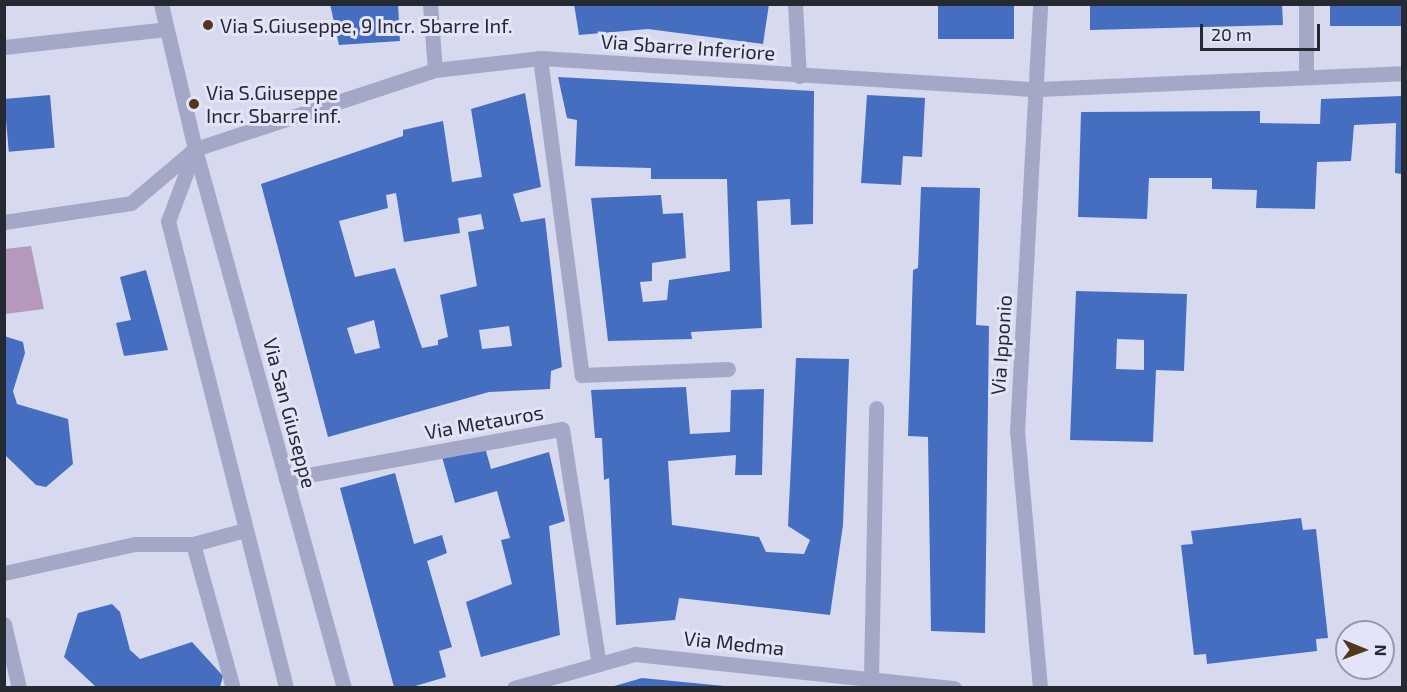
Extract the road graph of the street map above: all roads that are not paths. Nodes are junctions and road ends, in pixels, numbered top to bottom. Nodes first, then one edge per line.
1 (160, 4) edge
2 (430, 4) edge
3 (795, 4) edge
4 (1040, 4) edge
5 (1306, 4) edge
6 (166, 29) junction
7 (4, 47) edge
8 (540, 58) junction
9 (435, 70) junction
10 (1402, 73) edge
11 (799, 76) junction
12 (1306, 76) junction
13 (1039, 89) junction
14 (195, 149) junction
15 (4, 222) edge
16 (729, 369) dead end
17 (876, 408) dead end
18 (286, 478) junction
19 (244, 530) junction
20 (193, 544) junction
21 (4, 573) edge
22 (4, 624) edge
23 (599, 664) junction
24 (871, 679) junction
25 (19, 687) edge
26 (233, 687) edge
27 (286, 687) edge
28 (344, 687) edge
29 (514, 687) edge
30 (954, 687) edge
31 (1040, 687) edge

1 - 6 street, Via San Giuseppe
2 - 9 street
3 - 11 street
4 - 13 street, Via Ipponio
5 - 12 street
6 - 7 street
6 - 14 street, Via San Giuseppe
8 - 9 street, Via Sbarre Inferiore
8 - 11 street, Via Sbarre Inferiore
8 - 16 street
9 - 14 street, Via Sbarre Inferiore
10 - 12 street, Via Sbarre Inferiore
11 - 13 street, Via Sbarre Inferiore
12 - 13 street, Via Sbarre Inferiore
13 - 31 street, Via Ipponio
14 - 15 street, Via Sbarre Inferiore
14 - 18 street, Via San Giuseppe
14 - 19 street
17 - 24 street
18 - 23 street, Via Metauros
18 - 28 street, Via San Giuseppe
19 - 20 street
19 - 27 street
20 - 21 street
20 - 26 street
22 - 25 street
23 - 24 street, Via Medma
23 - 29 street, Via Medma
24 - 30 street, Via Medma

